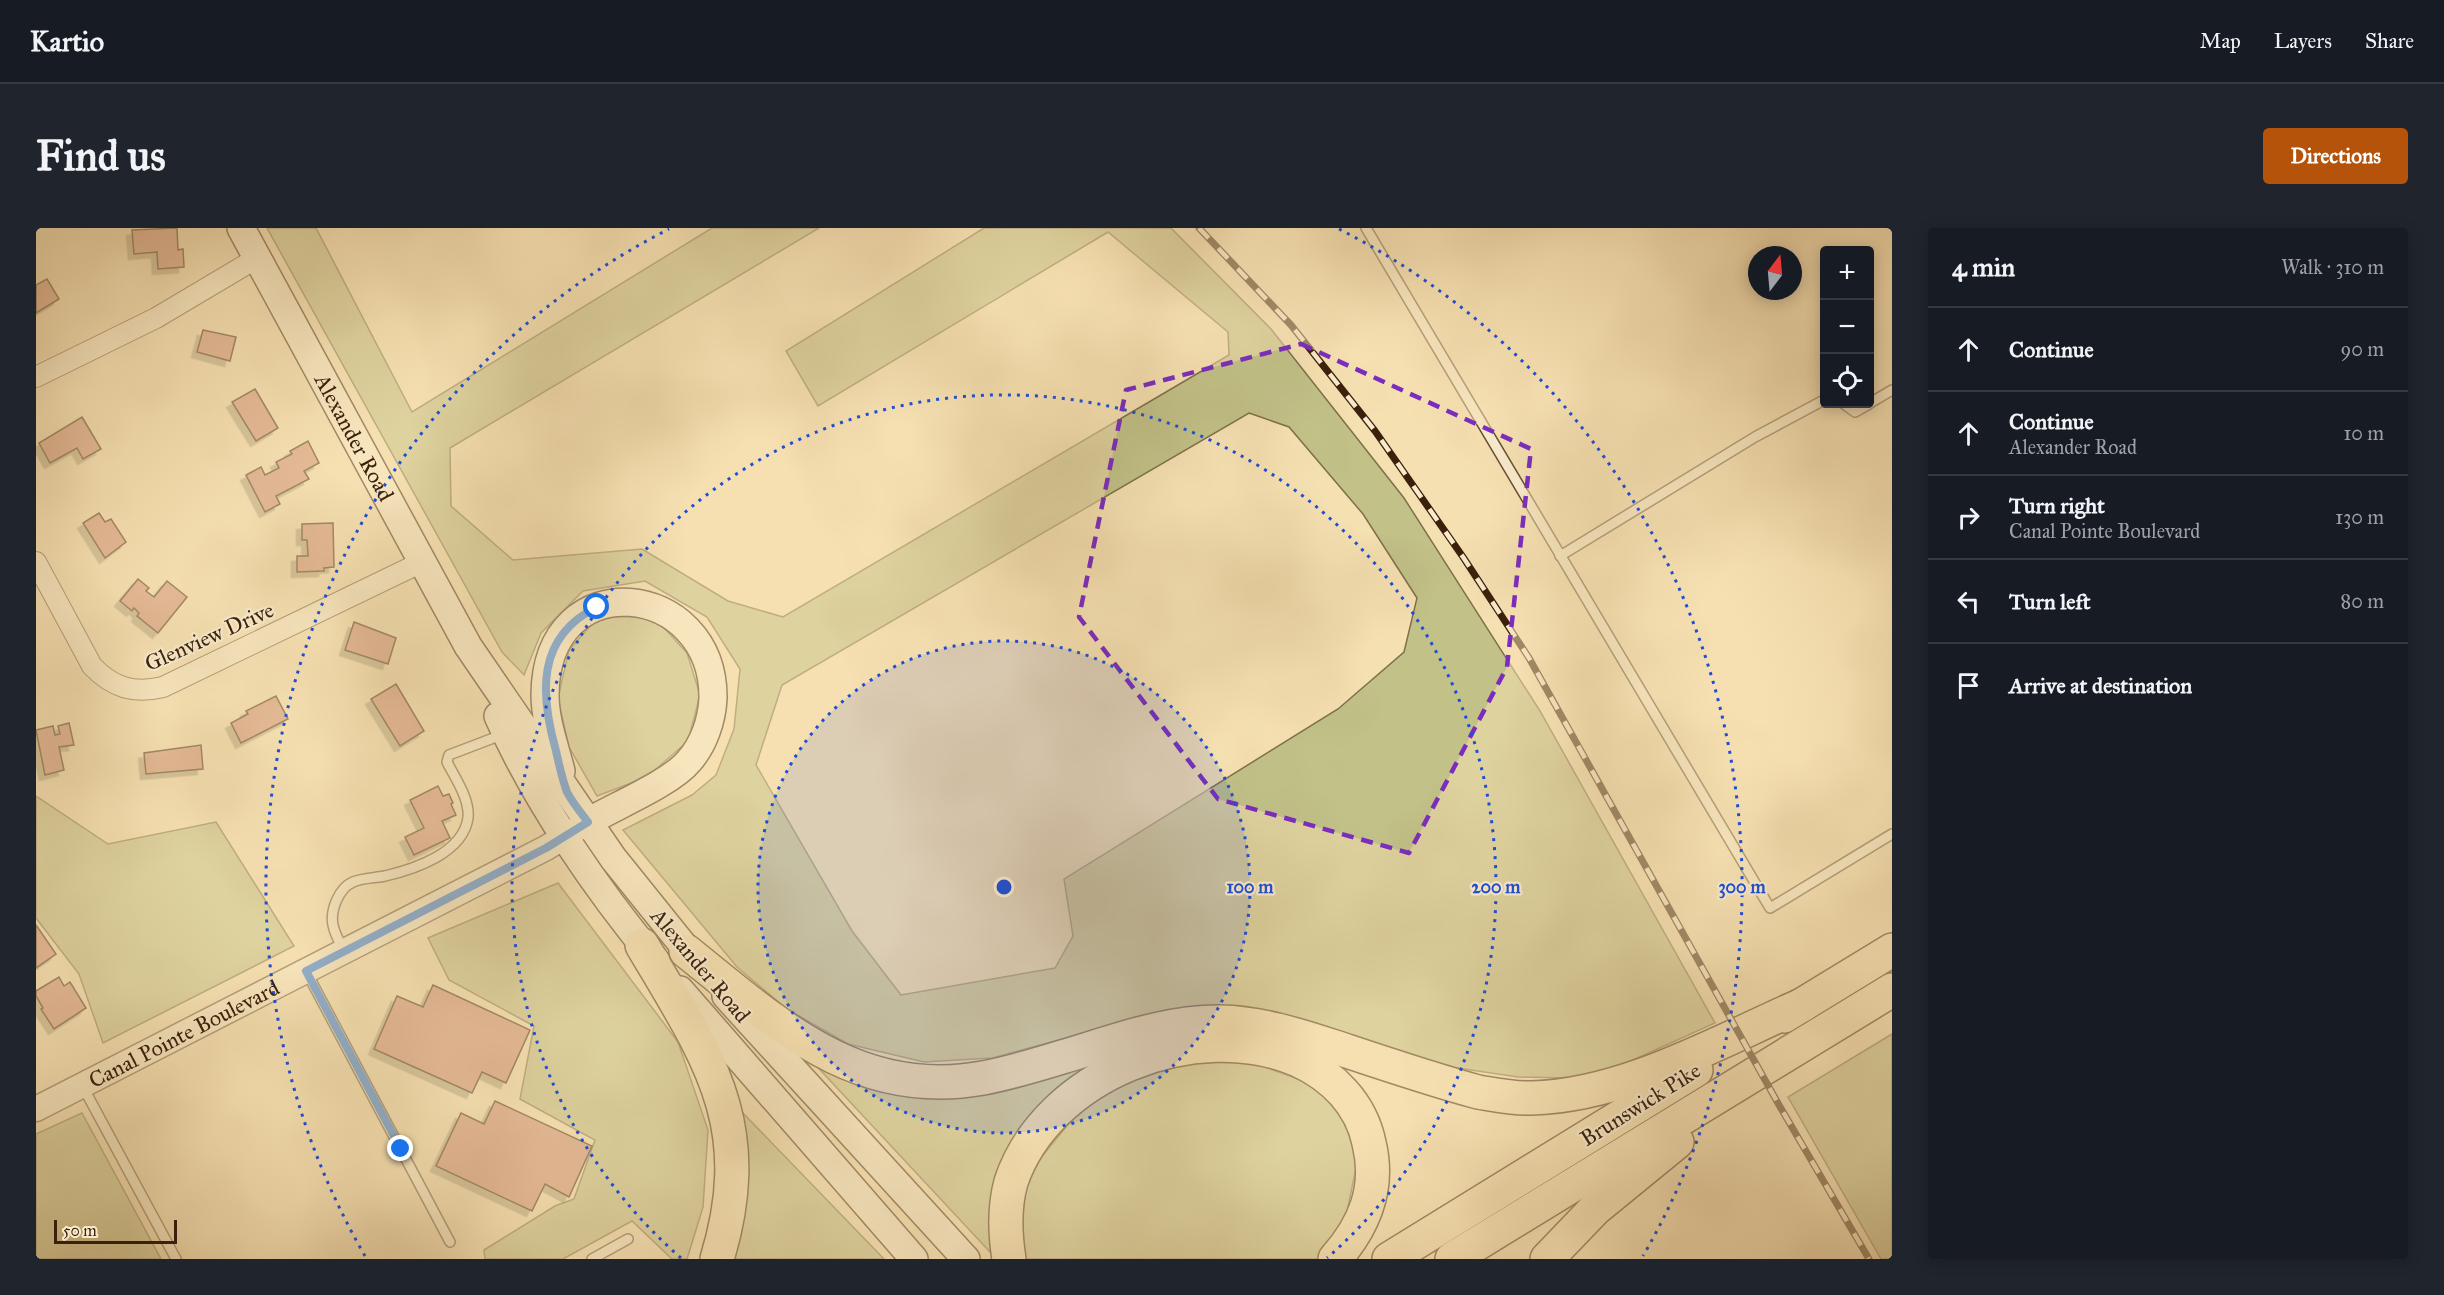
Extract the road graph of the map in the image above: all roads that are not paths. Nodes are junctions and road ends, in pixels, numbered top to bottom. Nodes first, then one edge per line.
1 (241, 228) edge
2 (1366, 228) edge
3 (257, 258) junction
4 (36, 377) edge
5 (1892, 390) edge
6 (1874, 400) edge
7 (1820, 402) edge
8 (1560, 556) junction
9 (36, 562) edge
10 (422, 562) junction
11 (468, 646) junction
12 (506, 733) junction
13 (567, 792) junction
14 (588, 822) junction
15 (1892, 834) edge
16 (566, 837) junction
17 (642, 945) junction
18 (1892, 950) edge
19 (344, 951) junction
20 (686, 951) junction
21 (306, 971) junction
22 (1892, 990) edge
23 (1802, 1005) junction
24 (1823, 1030) junction
25 (82, 1086) junction
26 (39, 1102) edge
27 (628, 1239) dead end
28 (450, 1242) dead end
29 (176, 1259) edge
30 (592, 1259) edge
31 (717, 1259) edge
32 (914, 1259) edge
33 (966, 1259) edge
34 (1009, 1259) edge
35 (1335, 1259) edge
36 (1389, 1259) edge
37 (1452, 1259) edge
38 (1547, 1259) edge

1 - 3 main road, Alexander Road
2 - 8 lane
3 - 4 street
3 - 10 main road, Alexander Road
5 - 6 lane
7 - 8 lane
8 - 15 lane
9 - 10 street, Glenview Drive
10 - 11 main road, Alexander Road
11 - 12 main road, Alexander Road
11 - 13 main road, Alexander Road
12 - 16 main road, Alexander Road
12 - 19 lane
13 - 14 main road, Alexander Road
13 - 14 main road
14 - 16 street, Canal Pointe Boulevard
14 - 20 main road, Alexander Road
16 - 17 main road, Alexander Road
16 - 19 street, Canal Pointe Boulevard
17 - 31 highway
17 - 32 main road, Alexander Road
18 - 23 highway, Brunswick Pike
19 - 21 street, Canal Pointe Boulevard
20 - 23 highway
20 - 33 main road, Alexander Road
21 - 25 street, Canal Pointe Boulevard
21 - 28 lane
22 - 24 highway, Brunswick Pike
23 - 36 highway, Brunswick Pike
24 - 37 highway, Brunswick Pike
24 - 38 highway
25 - 26 street, Canal Pointe Boulevard
25 - 29 lane
27 - 30 lane
34 - 35 highway

